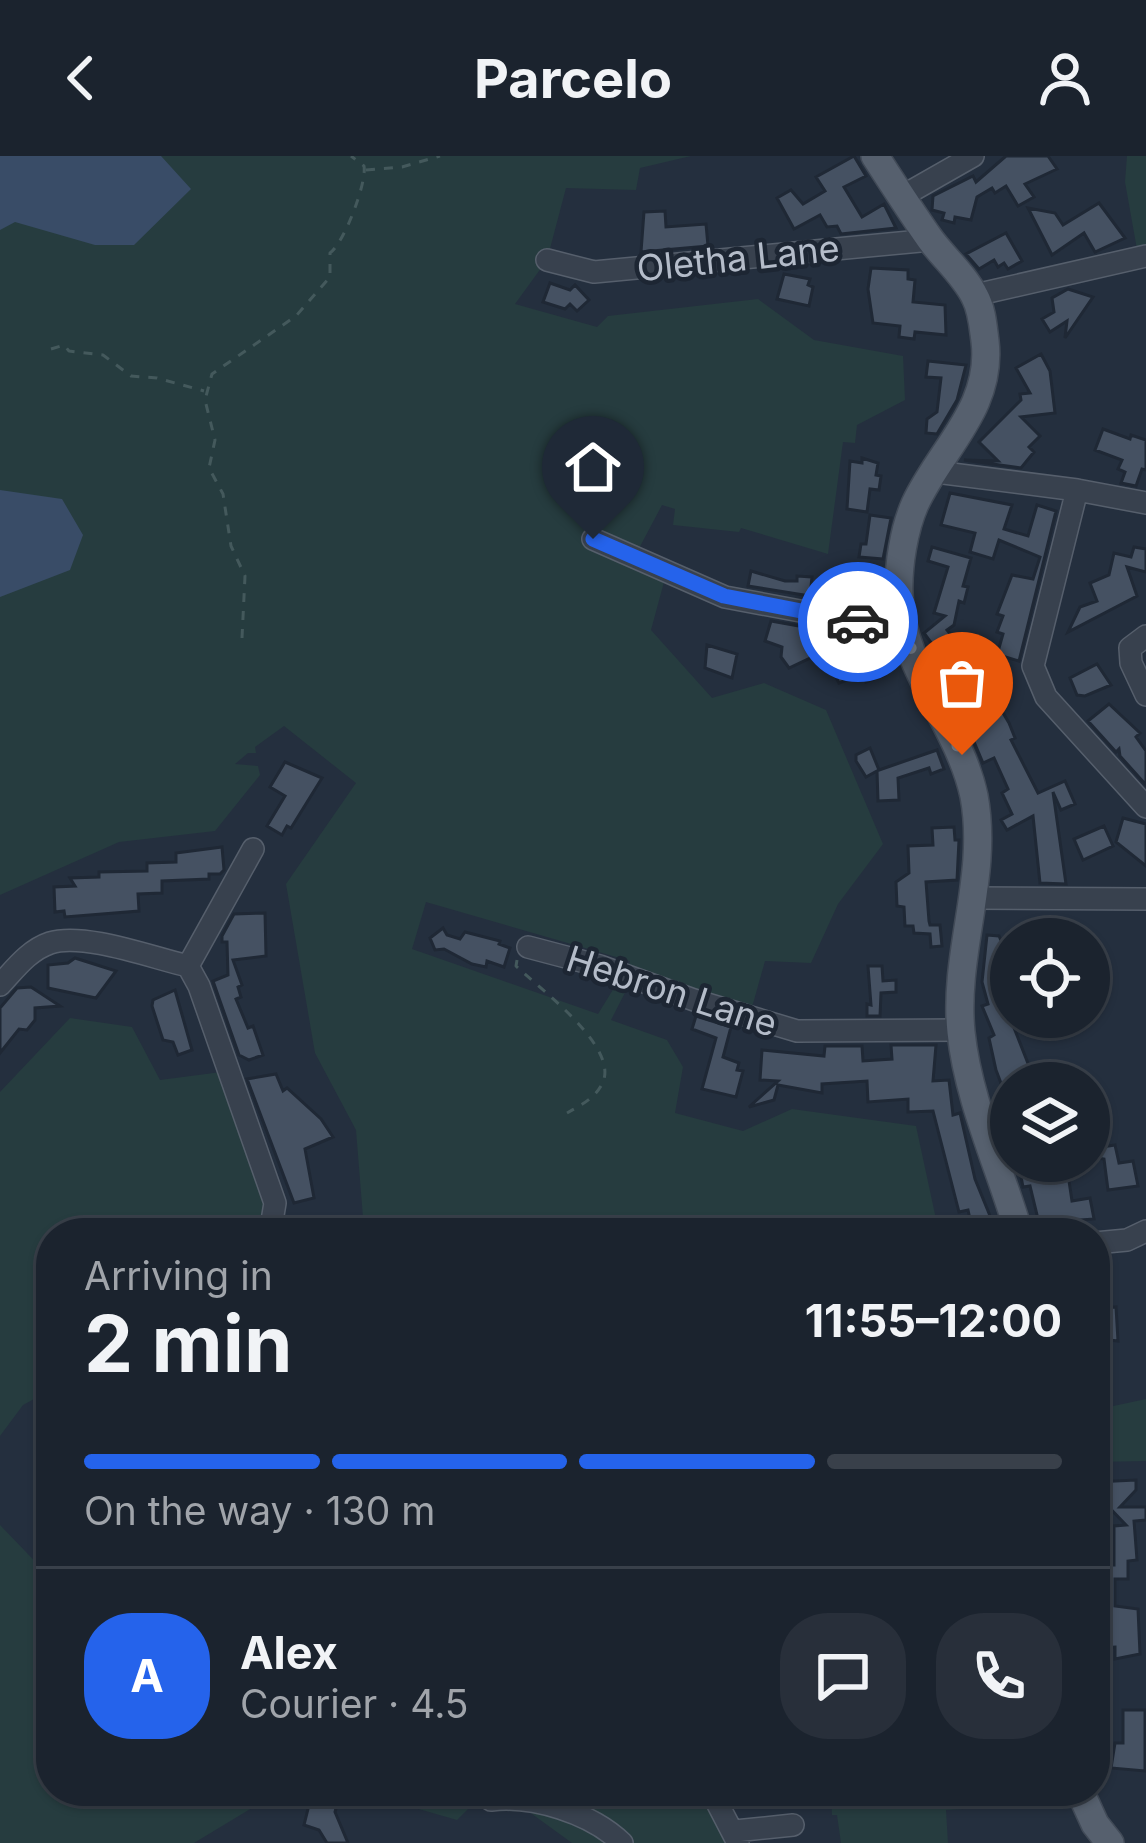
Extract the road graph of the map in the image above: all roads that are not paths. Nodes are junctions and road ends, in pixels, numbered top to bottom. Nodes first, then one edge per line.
1 (875, 156) edge
2 (973, 156) edge
3 (901, 197) junction
4 (931, 241) junction
5 (1146, 256) edge
6 (547, 260) dead end
7 (975, 296) junction
8 (936, 472) junction
9 (1077, 490) junction
10 (1146, 503) edge
11 (593, 539) dead end
12 (902, 630) junction
13 (1146, 636) edge
14 (1146, 695) edge
15 (1145, 807) edge
16 (253, 849) dead end
17 (975, 898) junction
18 (1146, 899) edge
19 (528, 947) road end
20 (188, 966) junction
21 (0, 985) edge
22 (961, 1030) junction
23 (275, 1203) junction
24 (272, 1218) edge
25 (281, 1218) edge
26 (1016, 1218) edge
27 (1146, 1231) edge
28 (1110, 1242) edge
29 (549, 1806) edge
30 (719, 1806) edge
31 (1087, 1806) edge
32 (793, 1825) dead end
33 (736, 1837) edge
34 (622, 1843) edge
35 (1110, 1843) edge

1 - 3 main road
2 - 3 street
3 - 4 main road
4 - 6 street, Oletha Lane
4 - 7 main road
5 - 7 street
7 - 8 main road
8 - 9 street
8 - 12 main road
9 - 10 street
9 - 15 street
11 - 12 street
12 - 17 main road
13 - 14 street
16 - 20 street
17 - 18 street
17 - 22 main road
19 - 22 street, Hebron Lane
20 - 21 street
20 - 23 street
22 - 26 main road
23 - 24 street
23 - 25 street
27 - 28 street
29 - 34 street
30 - 33 street
31 - 35 main road
32 - 33 street

